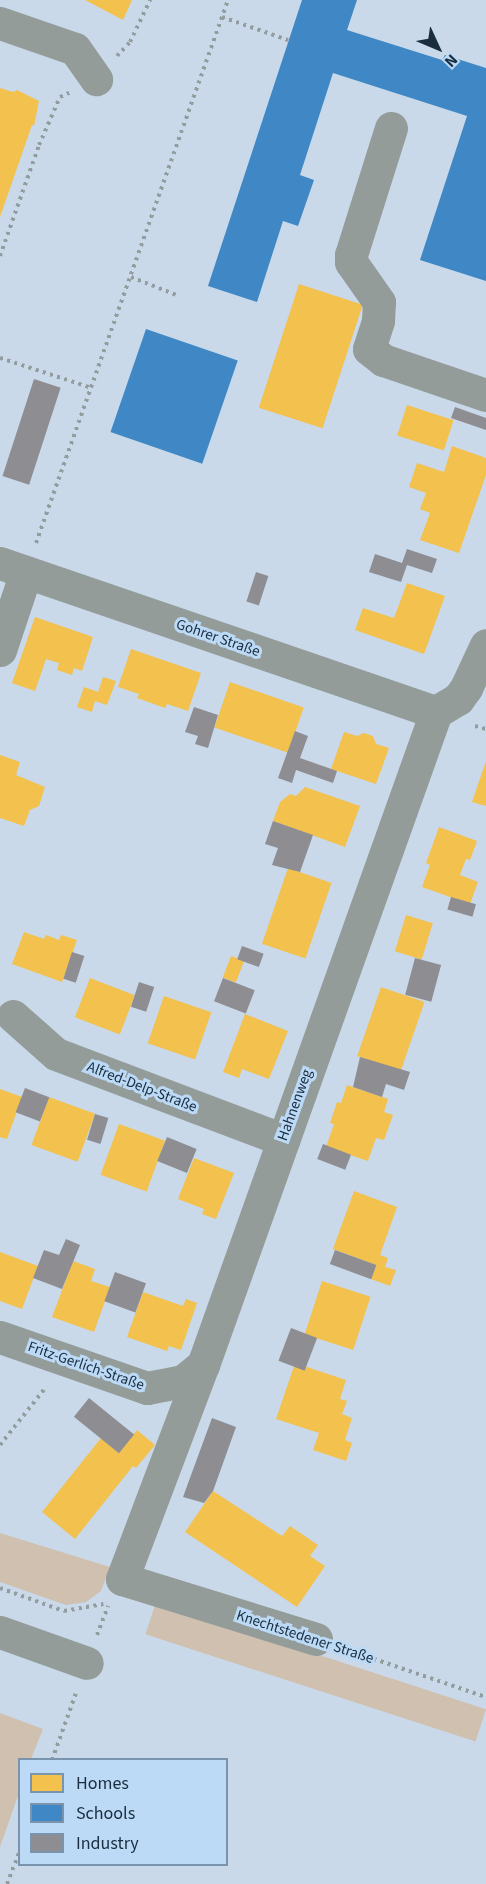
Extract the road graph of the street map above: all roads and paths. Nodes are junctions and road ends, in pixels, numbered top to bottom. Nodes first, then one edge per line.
1 (150, 0) edge
2 (228, 0) edge
3 (222, 17) junction
4 (0, 23) edge
5 (288, 40) dead end
6 (96, 79) junction
7 (391, 128) dead end
8 (0, 256) edge
9 (131, 277) junction
10 (179, 296) dead end
11 (0, 358) edge
12 (92, 388) junction
13 (486, 395) edge
14 (13, 568) edge
15 (486, 645) edge
16 (0, 650) edge
17 (436, 712) junction
18 (13, 1016) dead end
19 (283, 1140) junction
20 (0, 1336) edge
21 (60, 1358) junction
22 (203, 1365) junction
23 (0, 1445) edge
24 (0, 1588) edge
25 (116, 1590) junction
26 (0, 1632) edge
27 (316, 1639) joint
28 (87, 1663) dead end
29 (486, 1697) edge
30 (18, 1855) edge
31 (7, 1884) edge

1 - 6 path
2 - 3 path
3 - 5 path
3 - 9 path
4 - 6 street
6 - 8 path
7 - 13 street
9 - 10 path
9 - 12 path
11 - 12 path
12 - 14 path
14 - 16 street
14 - 17 street, Gohrer Straße
15 - 17 street
17 - 19 street, Hahnenweg
18 - 19 street, Alfred-Delp-Straße
19 - 22 street, Hahnenweg
20 - 21 street, Fritz-Gerlich-Straße
21 - 22 street, Fritz-Gerlich-Straße
21 - 23 path
22 - 25 street, Hahnenweg
24 - 25 path
25 - 27 street, Knechtstedener Straße
26 - 28 street
27 - 29 path, Knechtstedener Straße
30 - 31 path

